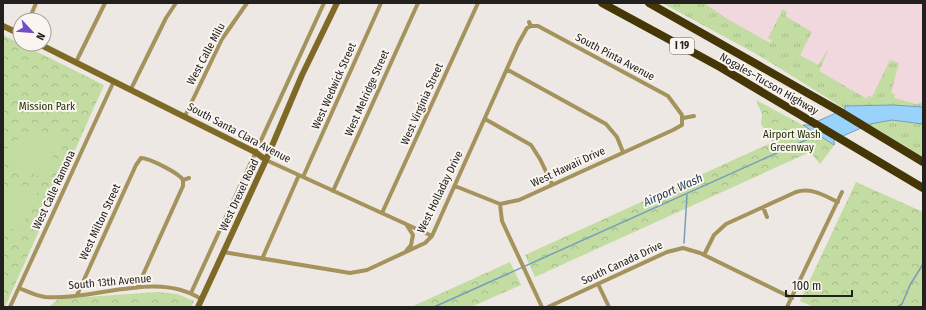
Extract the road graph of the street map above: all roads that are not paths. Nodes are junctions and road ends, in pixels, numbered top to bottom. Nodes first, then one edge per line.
1 (105, 3) edge
2 (176, 3) edge
3 (247, 3) edge
4 (324, 3) edge
5 (337, 3) edge
6 (381, 3) edge
7 (418, 3) edge
8 (478, 3) edge
9 (602, 3) edge
10 (649, 3) edge
11 (530, 24) joint
12 (52, 50) edge
13 (76, 62) junction
14 (508, 70) junction
15 (114, 81) junction
16 (131, 90) junction
17 (185, 116) junction
18 (694, 116) dead end
19 (485, 119) junction
20 (683, 119) junction
21 (255, 152) junction
22 (623, 152) junction
23 (139, 154) dead end
24 (141, 158) junction
25 (266, 160) junction
26 (923, 162) edge
27 (301, 176) junction
28 (189, 178) dead end
29 (183, 180) junction
30 (552, 184) junction
31 (455, 186) junction
32 (923, 188) edge
33 (333, 191) junction
34 (842, 192) dead end
35 (838, 202) junction
36 (500, 204) junction
37 (763, 207) junction
38 (382, 213) junction
39 (767, 217) dead end
40 (406, 224) junction
41 (432, 236) junction
42 (223, 252) junction
43 (404, 253) junction
44 (704, 255) junction
45 (262, 259) junction
46 (598, 284) junction
47 (18, 288) junction
48 (136, 288) junction
49 (191, 293) junction
50 (77, 294) junction
51 (792, 298) junction
52 (201, 299) junction
53 (10, 307) edge
54 (198, 307) edge
55 (542, 307) edge
56 (548, 307) edge
57 (609, 307) edge
58 (787, 307) edge

1 - 13 street
2 - 16 street
3 - 17 street, West Calle Milu
4 - 21 street, West Drexel Road
5 - 25 street, West Drexel Road
6 - 27 street, West Wedwick Street
7 - 33 street, West Melridge Street
8 - 38 street, West Virginia Street
9 - 32 highway, Nogales–Tucson Highway / I 19
10 - 26 highway, Nogales–Tucson Highway / I 19
11 - 14 street, West Holladay Drive
11 - 20 street, South Pinta Avenue
12 - 13 street, South Santa Clara Avenue
13 - 15 street, South Santa Clara Avenue
14 - 19 street, West Holladay Drive
14 - 22 street
15 - 16 street, South Santa Clara Avenue
15 - 47 street, West Calle Ramona
16 - 17 street, South Santa Clara Avenue
17 - 21 street, South Santa Clara Avenue
18 - 20 street
19 - 30 street
19 - 31 street, West Holladay Drive
20 - 22 street, West Hawaii Drive
21 - 25 street, South Santa Clara Avenue
21 - 49 street, West Drexel Road
22 - 30 street, West Hawaii Drive
23 - 24 street
24 - 29 street
24 - 50 street, West Milton Street
25 - 27 street, South Santa Clara Avenue
25 - 42 street, West Drexel Road
27 - 33 street, South Santa Clara Avenue
27 - 45 street, West Wedwick Street
28 - 29 street
29 - 48 street
30 - 36 street, West Hawaii Drive
31 - 36 street
31 - 41 street, West Holladay Drive
33 - 38 street, South Santa Clara Avenue
34 - 35 street
35 - 37 street
35 - 51 street
36 - 55 street
37 - 39 street
37 - 44 street
38 - 40 street, South Santa Clara Avenue
40 - 41 street, South Santa Clara Avenue
40 - 43 street
41 - 43 street, West Holladay Drive
42 - 45 street, West Holladay Drive
42 - 52 street, West Drexel Road
43 - 45 street, West Holladay Drive
44 - 46 street, South Canada Drive
44 - 51 street, South Canada Drive
46 - 56 street, South Canada Drive
46 - 57 street
47 - 50 street, South 13th Avenue
47 - 53 street, West Calle Ramona
48 - 49 street, South 13th Avenue
48 - 50 street, South 13th Avenue
49 - 52 street, South 13th Avenue
51 - 58 street
52 - 54 street, West Drexel Road

